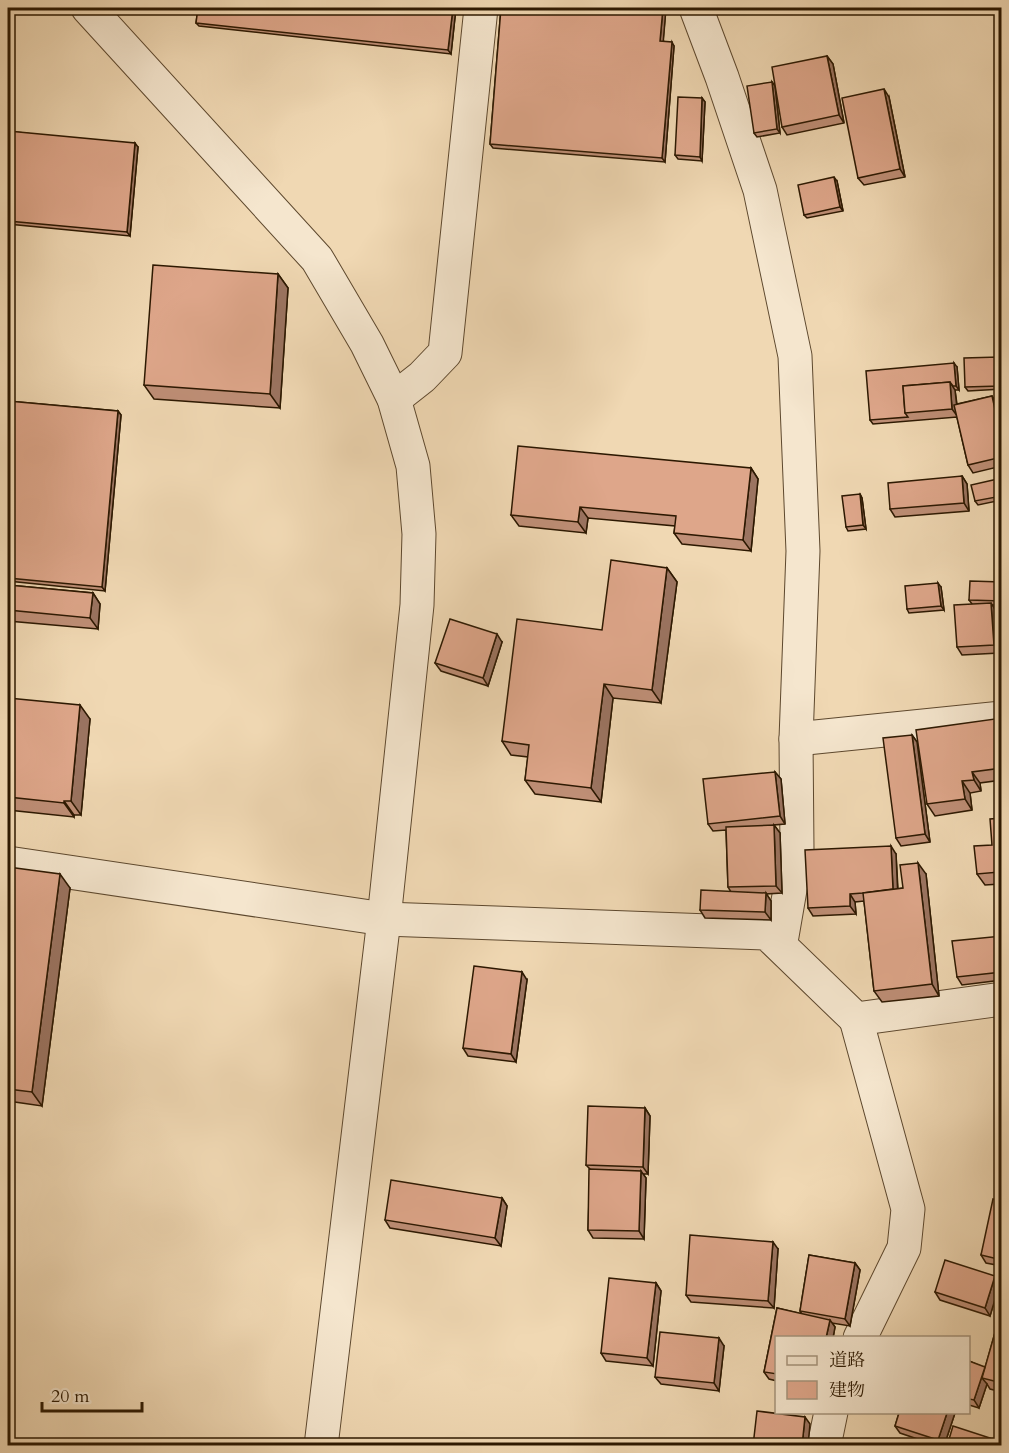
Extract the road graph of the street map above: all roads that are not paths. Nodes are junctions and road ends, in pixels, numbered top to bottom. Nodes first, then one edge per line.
1 (88, 8) edge
2 (481, 8) edge
3 (696, 8) edge
4 (394, 399) junction
5 (1002, 718) edge
6 (796, 739) junction
7 (8, 863) edge
8 (384, 920) junction
9 (778, 944) junction
10 (1002, 999) edge
11 (856, 1019) junction
12 (861, 1336) edge
13 (831, 1414) edge
14 (321, 1446) edge
15 (824, 1446) edge

1 - 4 street
2 - 4 street
3 - 6 street
4 - 8 street
5 - 6 street
6 - 9 street
7 - 8 street
8 - 9 street
8 - 14 street
9 - 11 street
10 - 11 street
11 - 12 street
13 - 15 street

